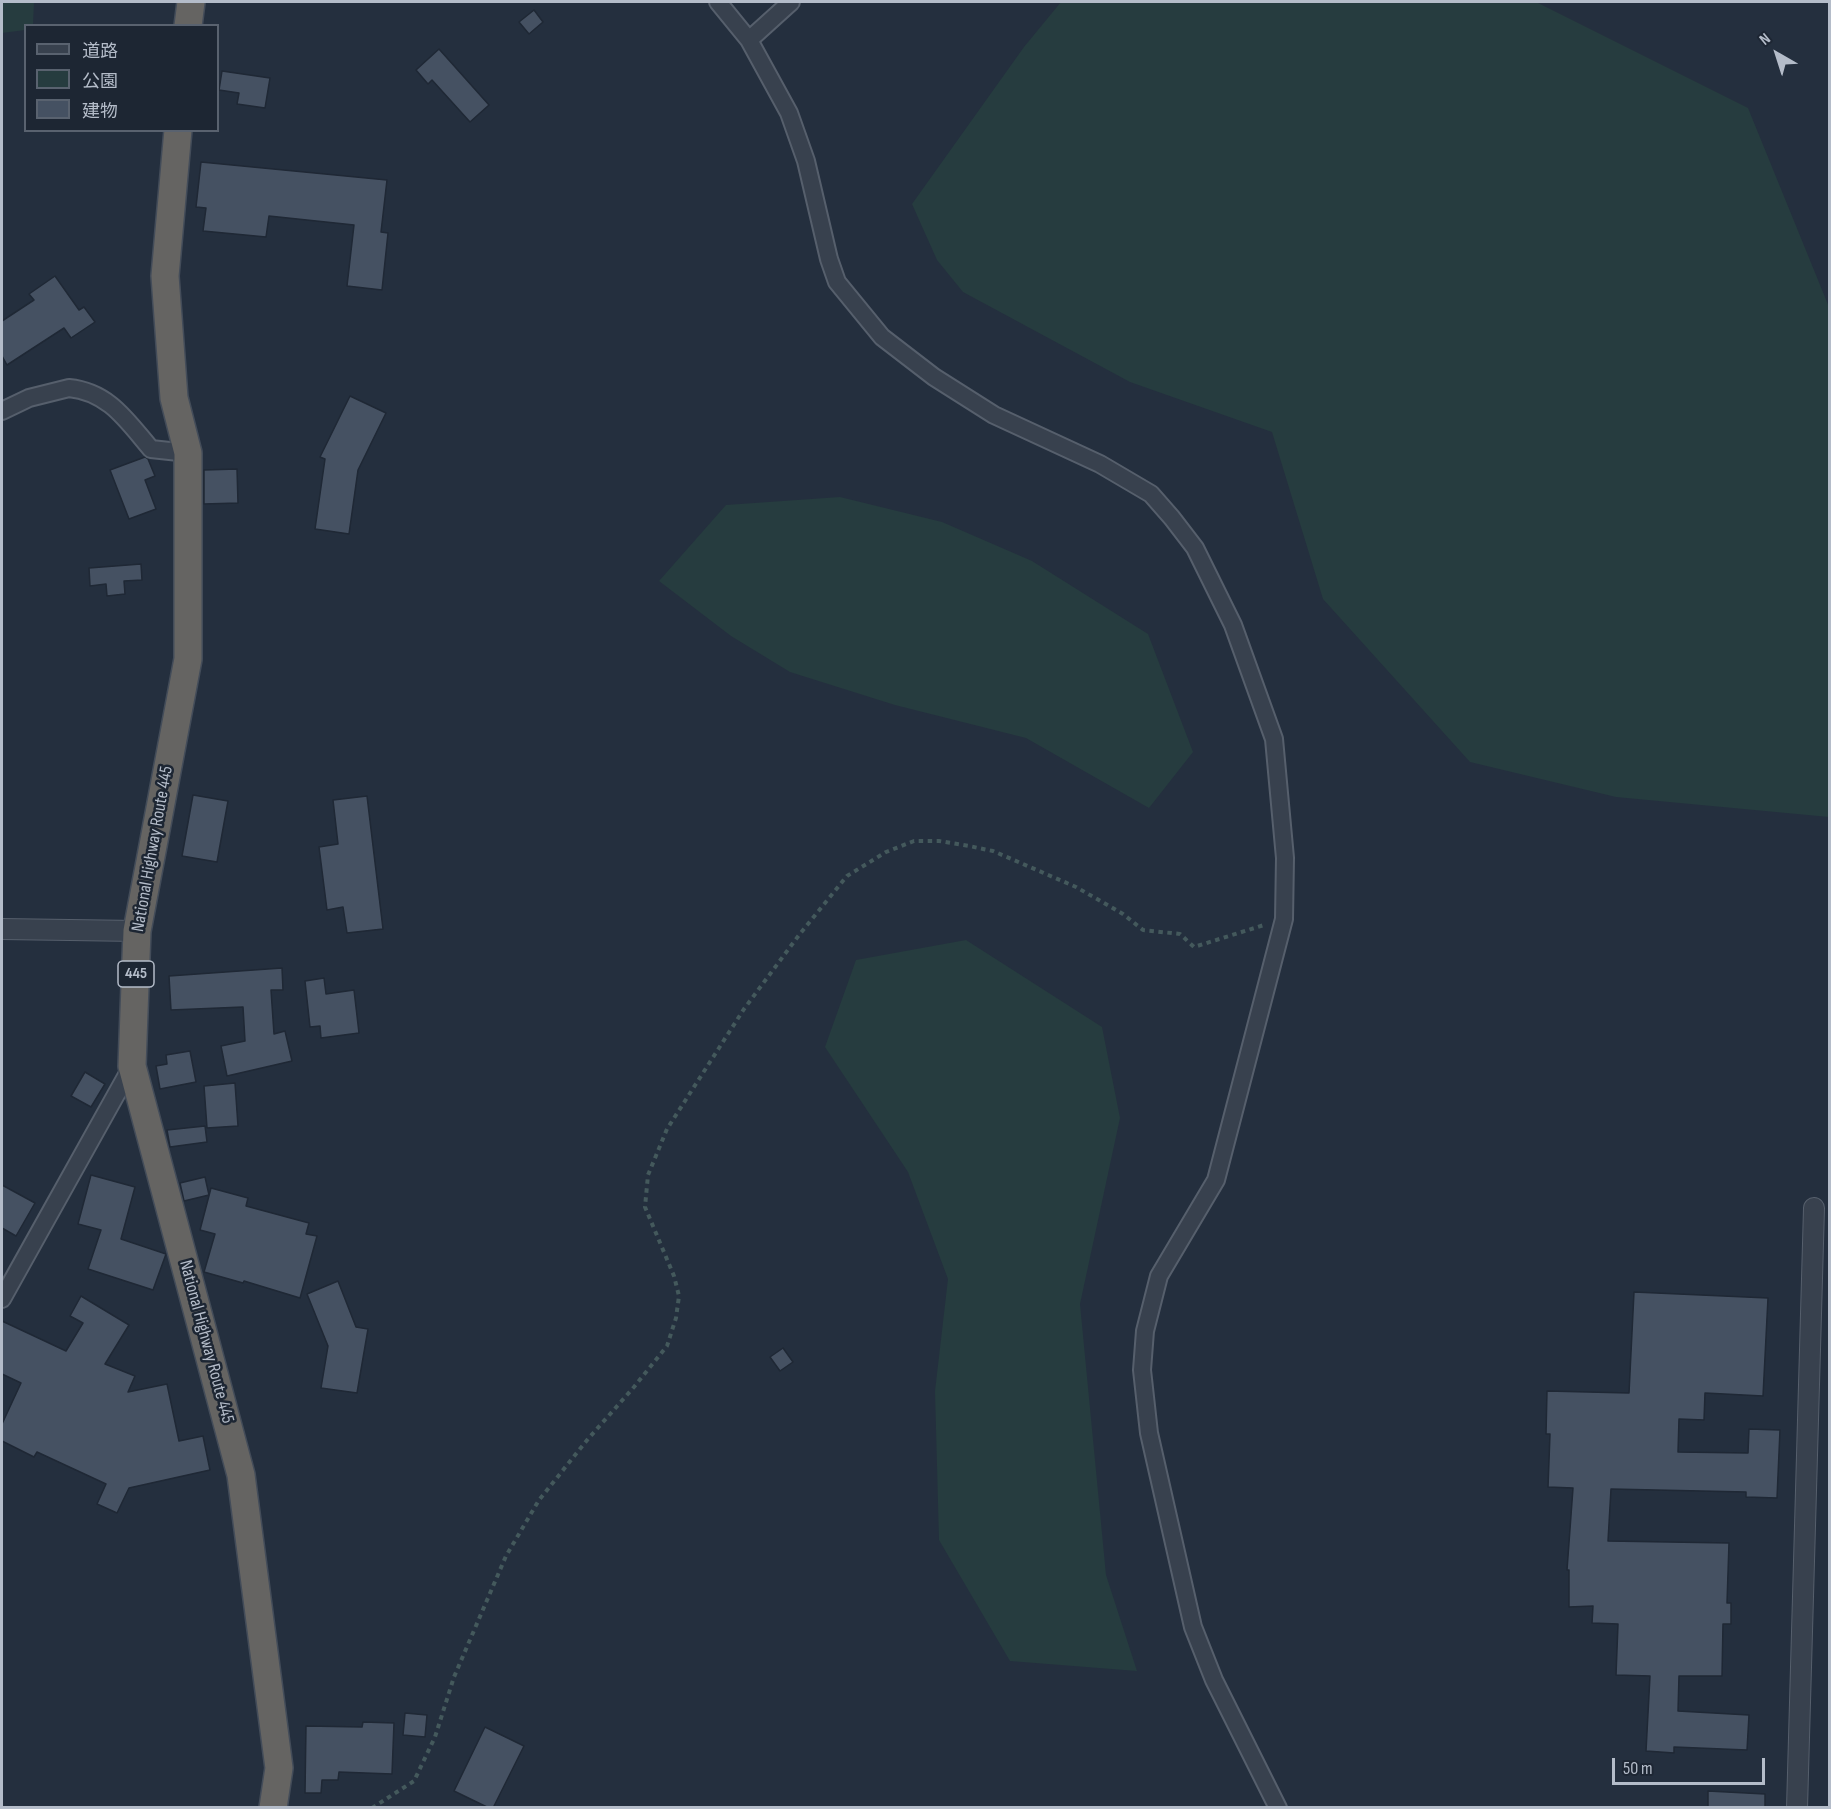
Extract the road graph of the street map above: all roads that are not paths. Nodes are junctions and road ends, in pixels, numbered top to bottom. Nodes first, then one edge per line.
1 (191, 2) edge
2 (718, 2) edge
3 (791, 2) edge
4 (188, 24) edge
5 (749, 40) junction
6 (178, 132) edge
7 (2, 411) edge
8 (188, 453) junction
9 (2, 929) edge
10 (137, 931) junction
11 (132, 1066) junction
12 (1814, 1208) dead end
13 (2, 1299) edge
14 (273, 1808) edge
15 (1278, 1808) edge
16 (1797, 1808) edge

1 - 4 highway
2 - 5 street
3 - 5 street
5 - 15 street
6 - 8 highway, National Highway Route 445 / 445
7 - 8 street
8 - 10 highway, National Highway Route 445 / 445
9 - 10 street
10 - 11 highway, National Highway Route 445 / 445
11 - 13 street
11 - 14 highway, National Highway Route 445 / 445
12 - 16 street

